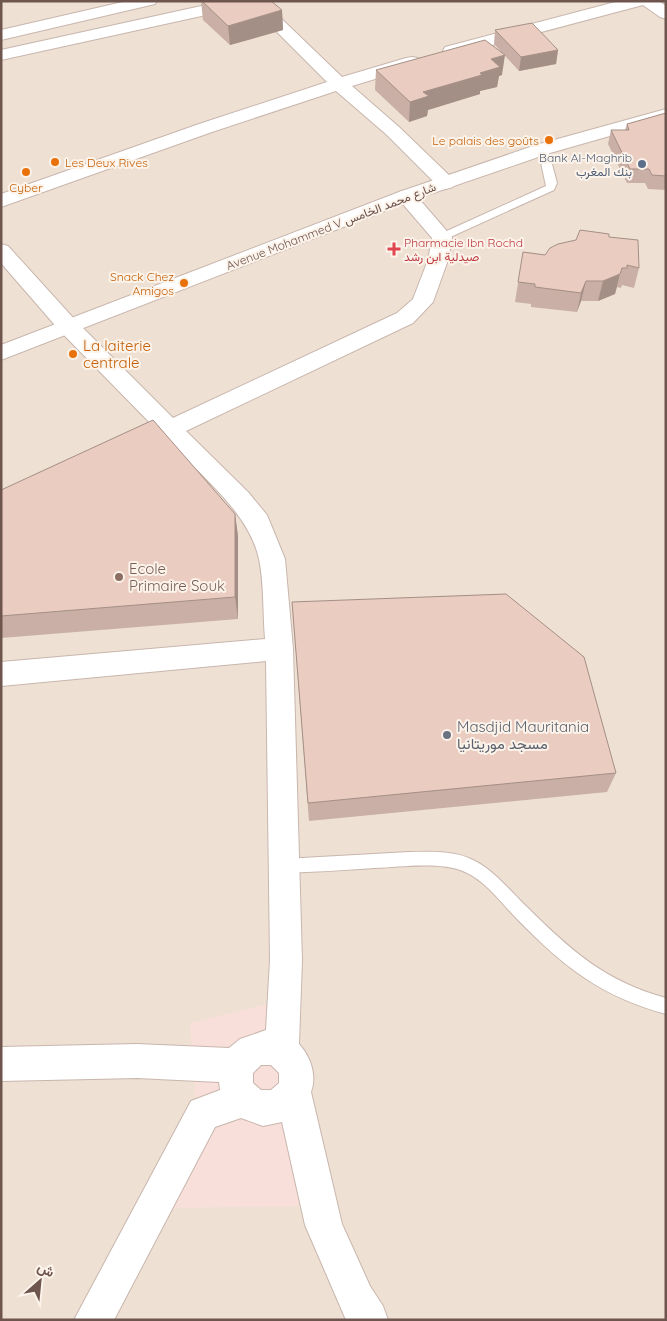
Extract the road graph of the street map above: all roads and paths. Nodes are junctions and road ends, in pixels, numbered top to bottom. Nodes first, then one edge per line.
1 (148, 1) edge
2 (247, 1) edge
3 (254, 1) edge
4 (639, 1) edge
5 (648, 1) edge
6 (666, 14) edge
7 (1, 35) edge
8 (1, 55) edge
9 (338, 83) junction
10 (666, 114) edge
11 (543, 149) junction
12 (446, 182) junction
13 (406, 196) junction
14 (1, 200) edge
15 (442, 237) junction
16 (1, 250) edge
17 (68, 326) junction
18 (1, 353) edge
19 (171, 429) junction
20 (135, 445) edge
21 (280, 649) junction
22 (1, 674) edge
23 (284, 866) junction
24 (666, 1006) edge
25 (282, 1051) junction
26 (1, 1064) edge
27 (241, 1083) junction
28 (293, 1092) junction
29 (93, 1320) edge
30 (369, 1320) edge

1 - 7 street
2 - 8 street
3 - 9 street
4 - 9 street
5 - 6 street
9 - 12 street
9 - 14 street
10 - 11 street, Avenue Mohammed V شارع محمد الخامس
11 - 12 street, Avenue Mohammed V شارع محمد الخامس
11 - 15 lane
12 - 13 street, Avenue Mohammed V شارع محمد الخامس
13 - 15 street
13 - 17 street, Avenue Mohammed V شارع محمد الخامس
15 - 19 street
16 - 17 street
17 - 18 street, Avenue Mohammed V شارع محمد الخامس
17 - 19 street
19 - 20 street
19 - 21 street
21 - 22 street
21 - 23 street
23 - 24 lane
23 - 25 street
25 - 27 street
25 - 28 street
26 - 27 street
27 - 28 street
27 - 29 street
28 - 30 street

